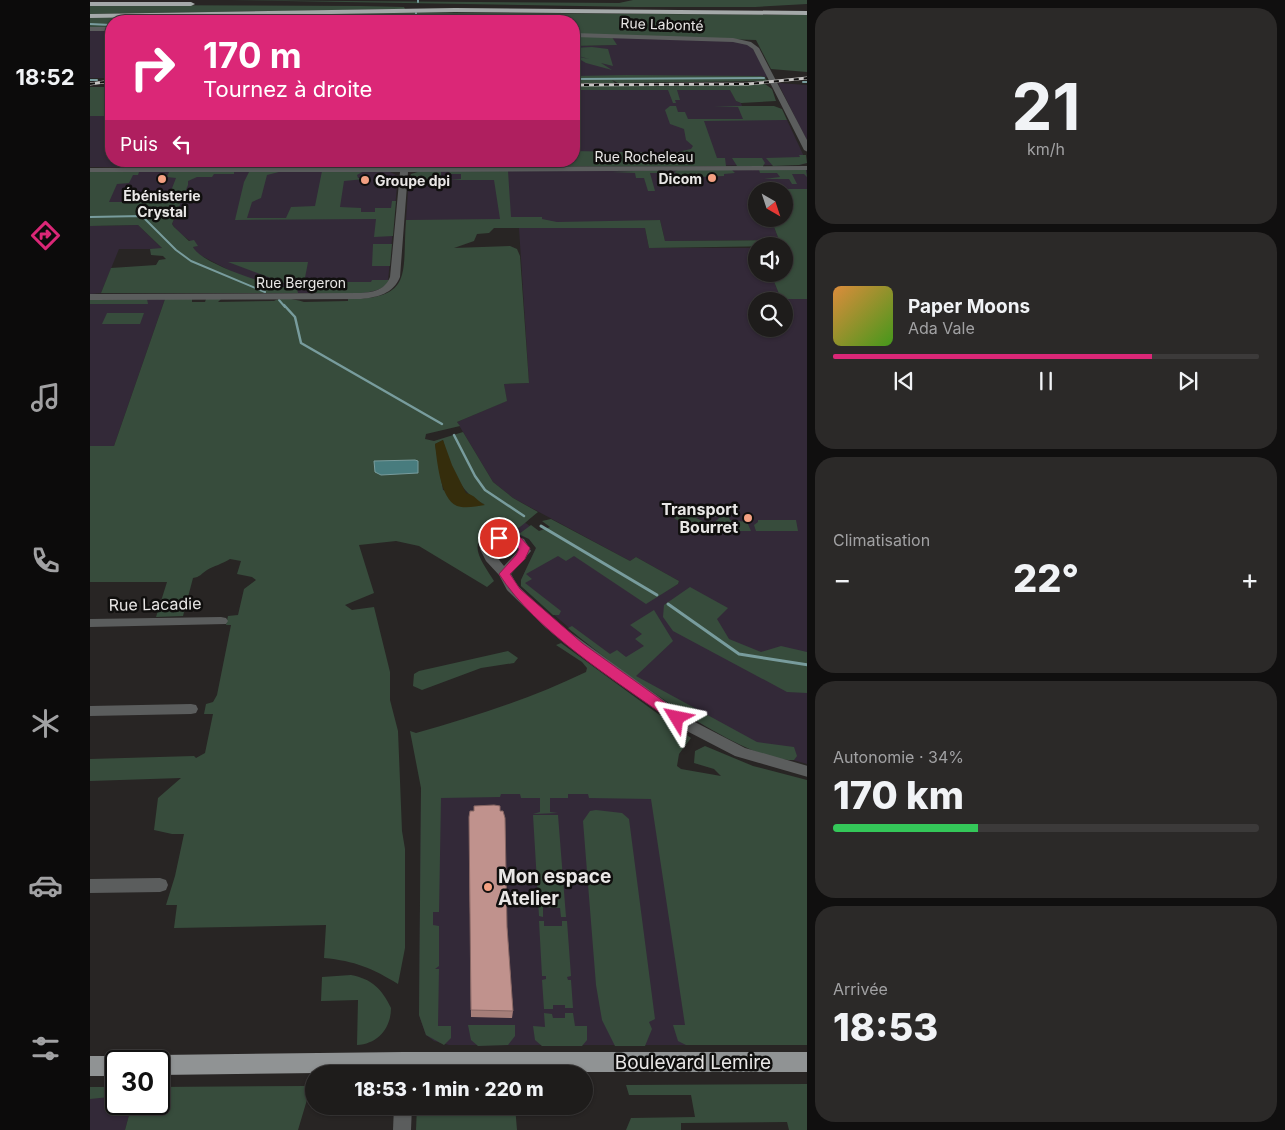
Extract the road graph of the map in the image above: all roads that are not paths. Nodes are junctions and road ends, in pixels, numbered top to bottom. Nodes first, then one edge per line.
1 (90, 4) edge
2 (199, 4) dead end
3 (277, 4) dead end
4 (807, 5) edge
5 (666, 9) junction
6 (807, 13) edge
7 (807, 13) edge
8 (152, 15) edge
9 (90, 16) edge
10 (105, 16) edge
11 (90, 29) edge
12 (105, 29) edge
13 (580, 35) edge
14 (807, 148) edge
15 (807, 168) edge
16 (404, 169) junction
17 (90, 170) edge
18 (90, 297) edge
19 (504, 574) dead end
20 (220, 621) dead end
21 (90, 623) edge
22 (191, 709) dead end
23 (90, 711) edge
24 (807, 772) edge
25 (160, 885) dead end
26 (90, 886) edge
27 (807, 1062) edge
28 (170, 1065) edge
29 (593, 1065) edge
30 (90, 1066) edge
31 (105, 1066) edge
32 (305, 1067) edge
33 (403, 1115) edge
34 (402, 1130) edge

1 - 2 highway
3 - 5 highway
4 - 5 highway
5 - 6 highway
7 - 8 highway
9 - 10 highway
11 - 12 street
13 - 14 street, Rue Labonté
15 - 16 street, Rue Rocheleau
16 - 17 street, Rue Rocheleau
16 - 18 street, Rue Bergeron
19 - 24 street
20 - 21 street, Rue Lacadie
22 - 23 street
25 - 26 street
27 - 29 main road, Boulevard Lemire
28 - 32 main road, Boulevard Lemire
30 - 31 main road
33 - 34 street

